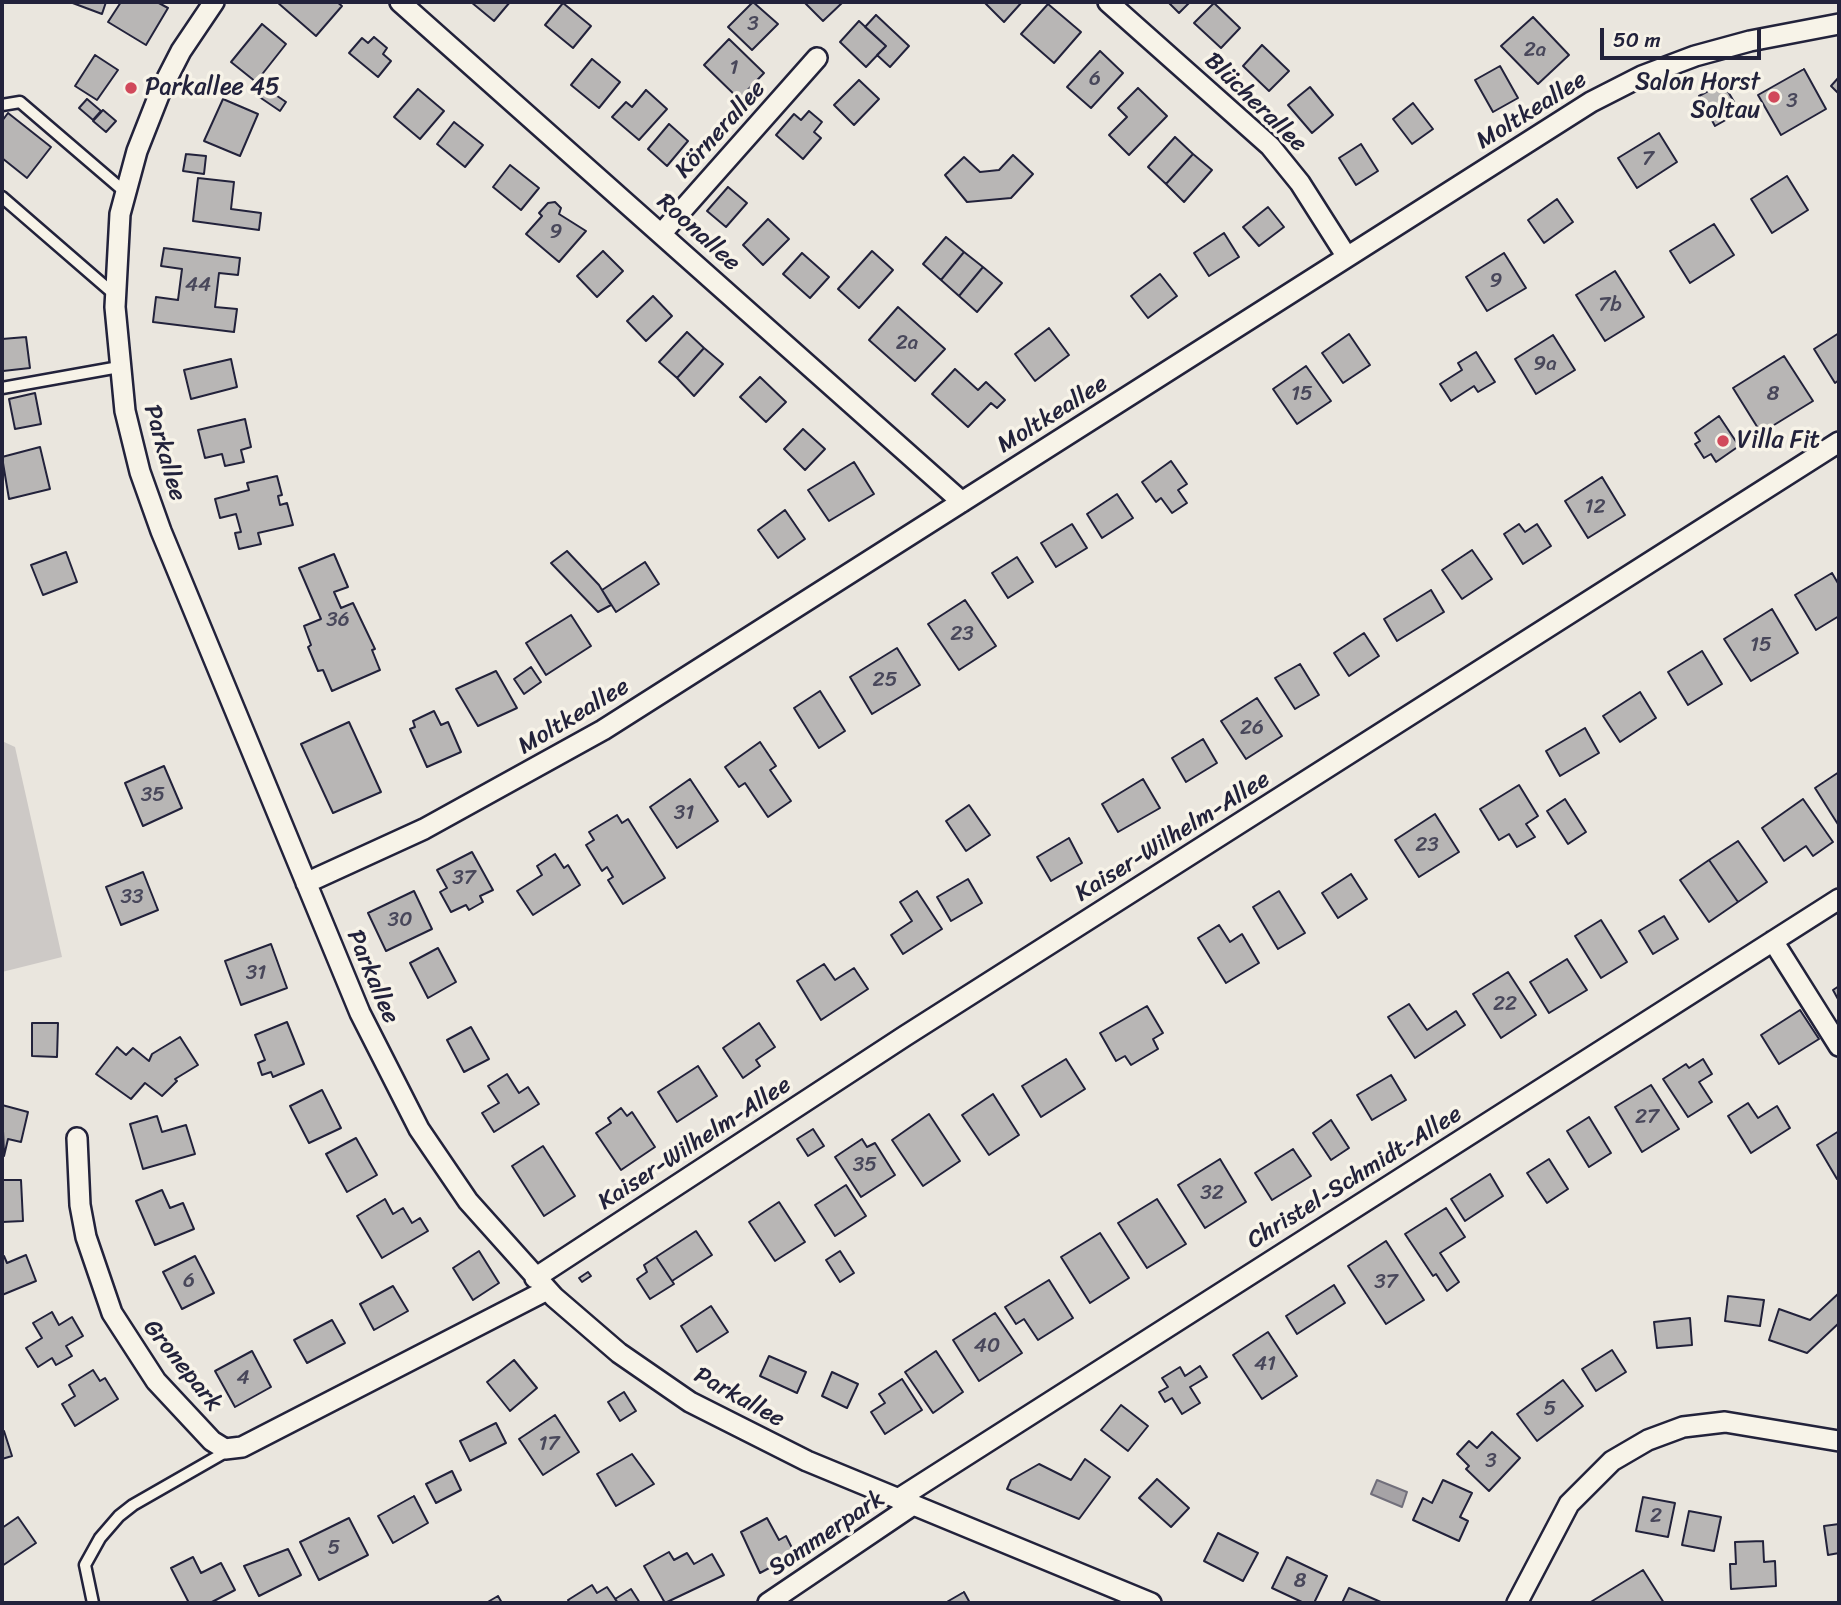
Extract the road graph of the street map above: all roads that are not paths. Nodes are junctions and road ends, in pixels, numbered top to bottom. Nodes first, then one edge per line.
1 (400, 2) edge
2 (1108, 2) edge
3 (206, 5) edge
4 (1839, 24) edge
5 (817, 58) dead end
6 (2, 105) edge
7 (125, 192) junction
8 (2, 197) edge
9 (661, 234) junction
10 (1347, 257) junction
11 (115, 294) junction
12 (119, 368) junction
13 (2, 388) edge
14 (1839, 442) edge
15 (962, 502) junction
16 (306, 883) junction
17 (1839, 899) edge
18 (1773, 941) junction
19 (1839, 1046) edge
20 (77, 1138) dead end
21 (541, 1284) junction
22 (1839, 1441) edge
23 (229, 1450) junction
24 (905, 1502) junction
25 (93, 1603) edge
26 (768, 1603) edge
27 (1151, 1603) edge
28 (1517, 1603) edge

1 - 9 street, Roonallee
2 - 10 street, Blücherallee
3 - 7 street, Parkallee
4 - 10 street, Moltkeallee
5 - 9 street, Körnerallee
6 - 7 lane
7 - 11 street, Parkallee
8 - 11 lane
9 - 15 street, Roonallee
10 - 15 street, Moltkeallee
11 - 12 street, Parkallee
12 - 13 lane
12 - 16 street, Parkallee
14 - 21 street, Kaiser-Wilhelm-Allee
15 - 16 street, Moltkeallee
16 - 21 street, Parkallee
17 - 18 street, Christel-Schmidt-Allee
18 - 19 street
18 - 24 street, Christel-Schmidt-Allee
20 - 23 street, Gronepark
21 - 23 street
21 - 24 street, Parkallee
22 - 28 street
23 - 25 lane
24 - 26 street, Sommerpark
24 - 27 street, Parkallee

